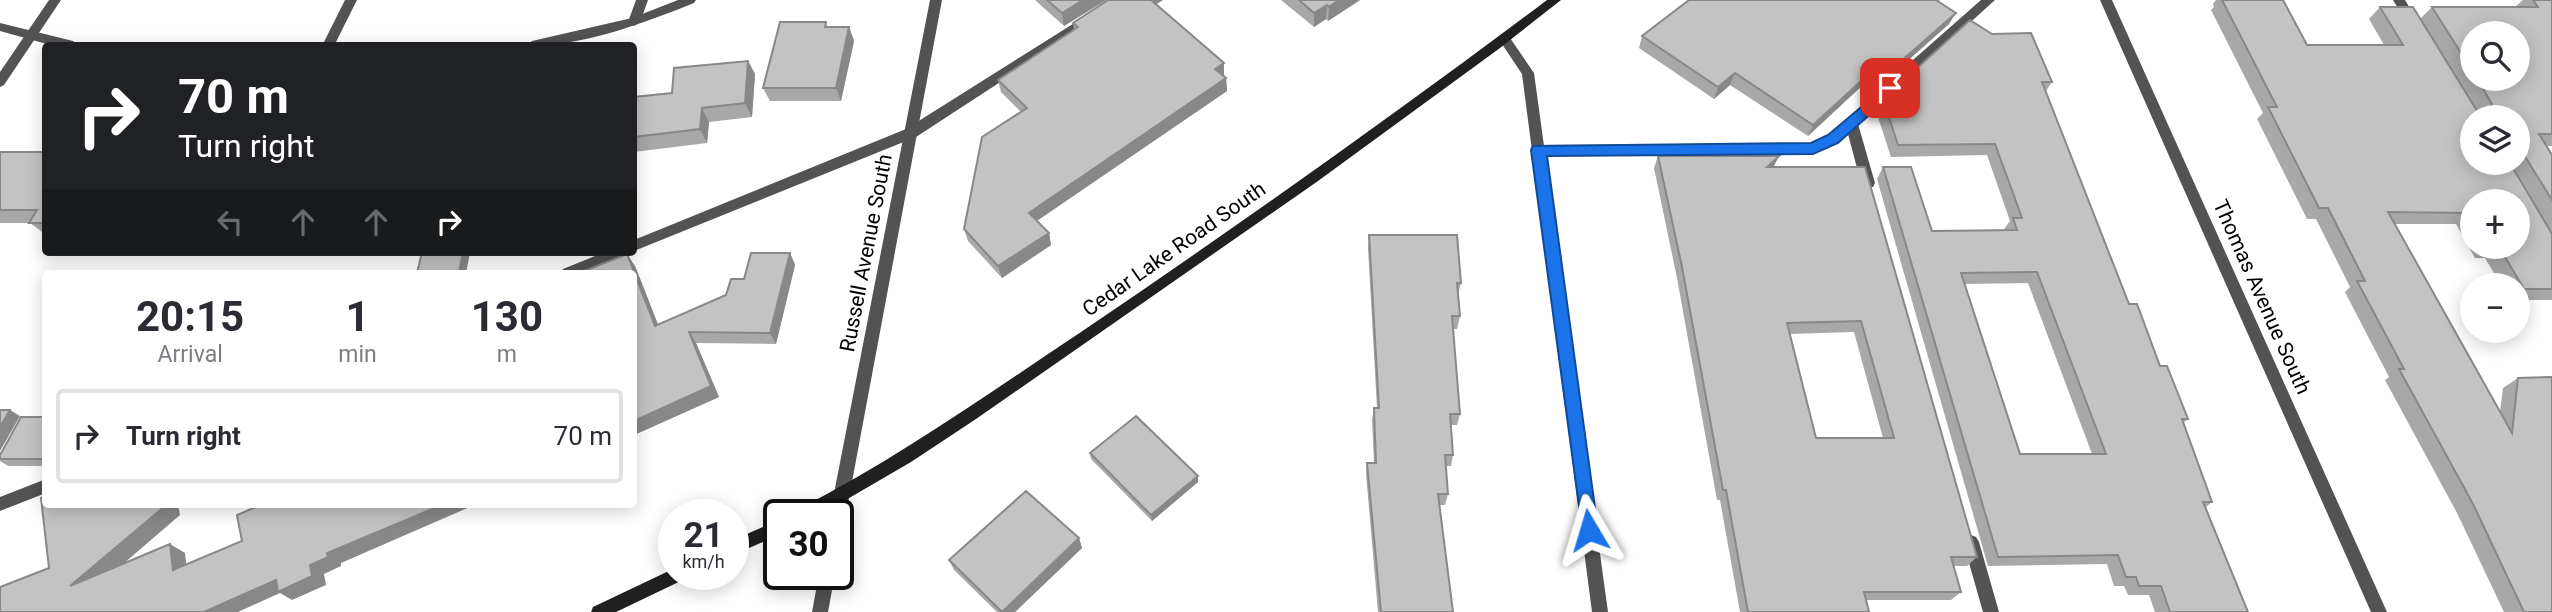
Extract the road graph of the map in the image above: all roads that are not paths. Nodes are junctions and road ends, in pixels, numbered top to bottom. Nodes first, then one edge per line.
1 (55, 0) edge
2 (351, 0) edge
3 (642, 0) edge
4 (690, 0) edge
5 (936, 0) edge
6 (1120, 0) edge
7 (1555, 0) edge
8 (1989, 0) edge
9 (2106, 0) edge
10 (2399, 0) edge
11 (634, 22) junction
12 (0, 27) edge
13 (2419, 33) edge
14 (31, 36) junction
15 (1504, 38) junction
16 (57, 42) edge
17 (330, 42) edge
18 (549, 42) edge
19 (0, 82) edge
20 (1851, 123) junction
21 (911, 134) junction
22 (1538, 150) junction
23 (1874, 203) edge
24 (637, 245) edge
25 (610, 256) edge
26 (575, 270) edge
27 (42, 488) edge
28 (841, 497) junction
29 (837, 499) edge
30 (0, 504) edge
31 (1968, 533) edge
32 (658, 584) edge
33 (824, 590) edge
34 (599, 612) edge
35 (820, 612) edge
36 (1600, 612) edge
37 (1991, 612) edge
38 (2379, 612) edge

1 - 14 street
2 - 17 street
3 - 11 street
4 - 11 street
5 - 21 street, Russell Avenue South
6 - 21 street
7 - 15 street, Cedar Lake Road South
8 - 20 street
9 - 38 street, Thomas Avenue South
10 - 13 street
11 - 18 street
12 - 14 street
14 - 16 street
14 - 19 street
15 - 22 street
15 - 28 street, Cedar Lake Road South
20 - 22 street
20 - 23 street
21 - 24 street
21 - 28 street, Russell Avenue South
22 - 36 street
25 - 26 street
27 - 30 street
28 - 29 street, Cedar Lake Road South
31 - 37 street
32 - 34 street
33 - 35 street

